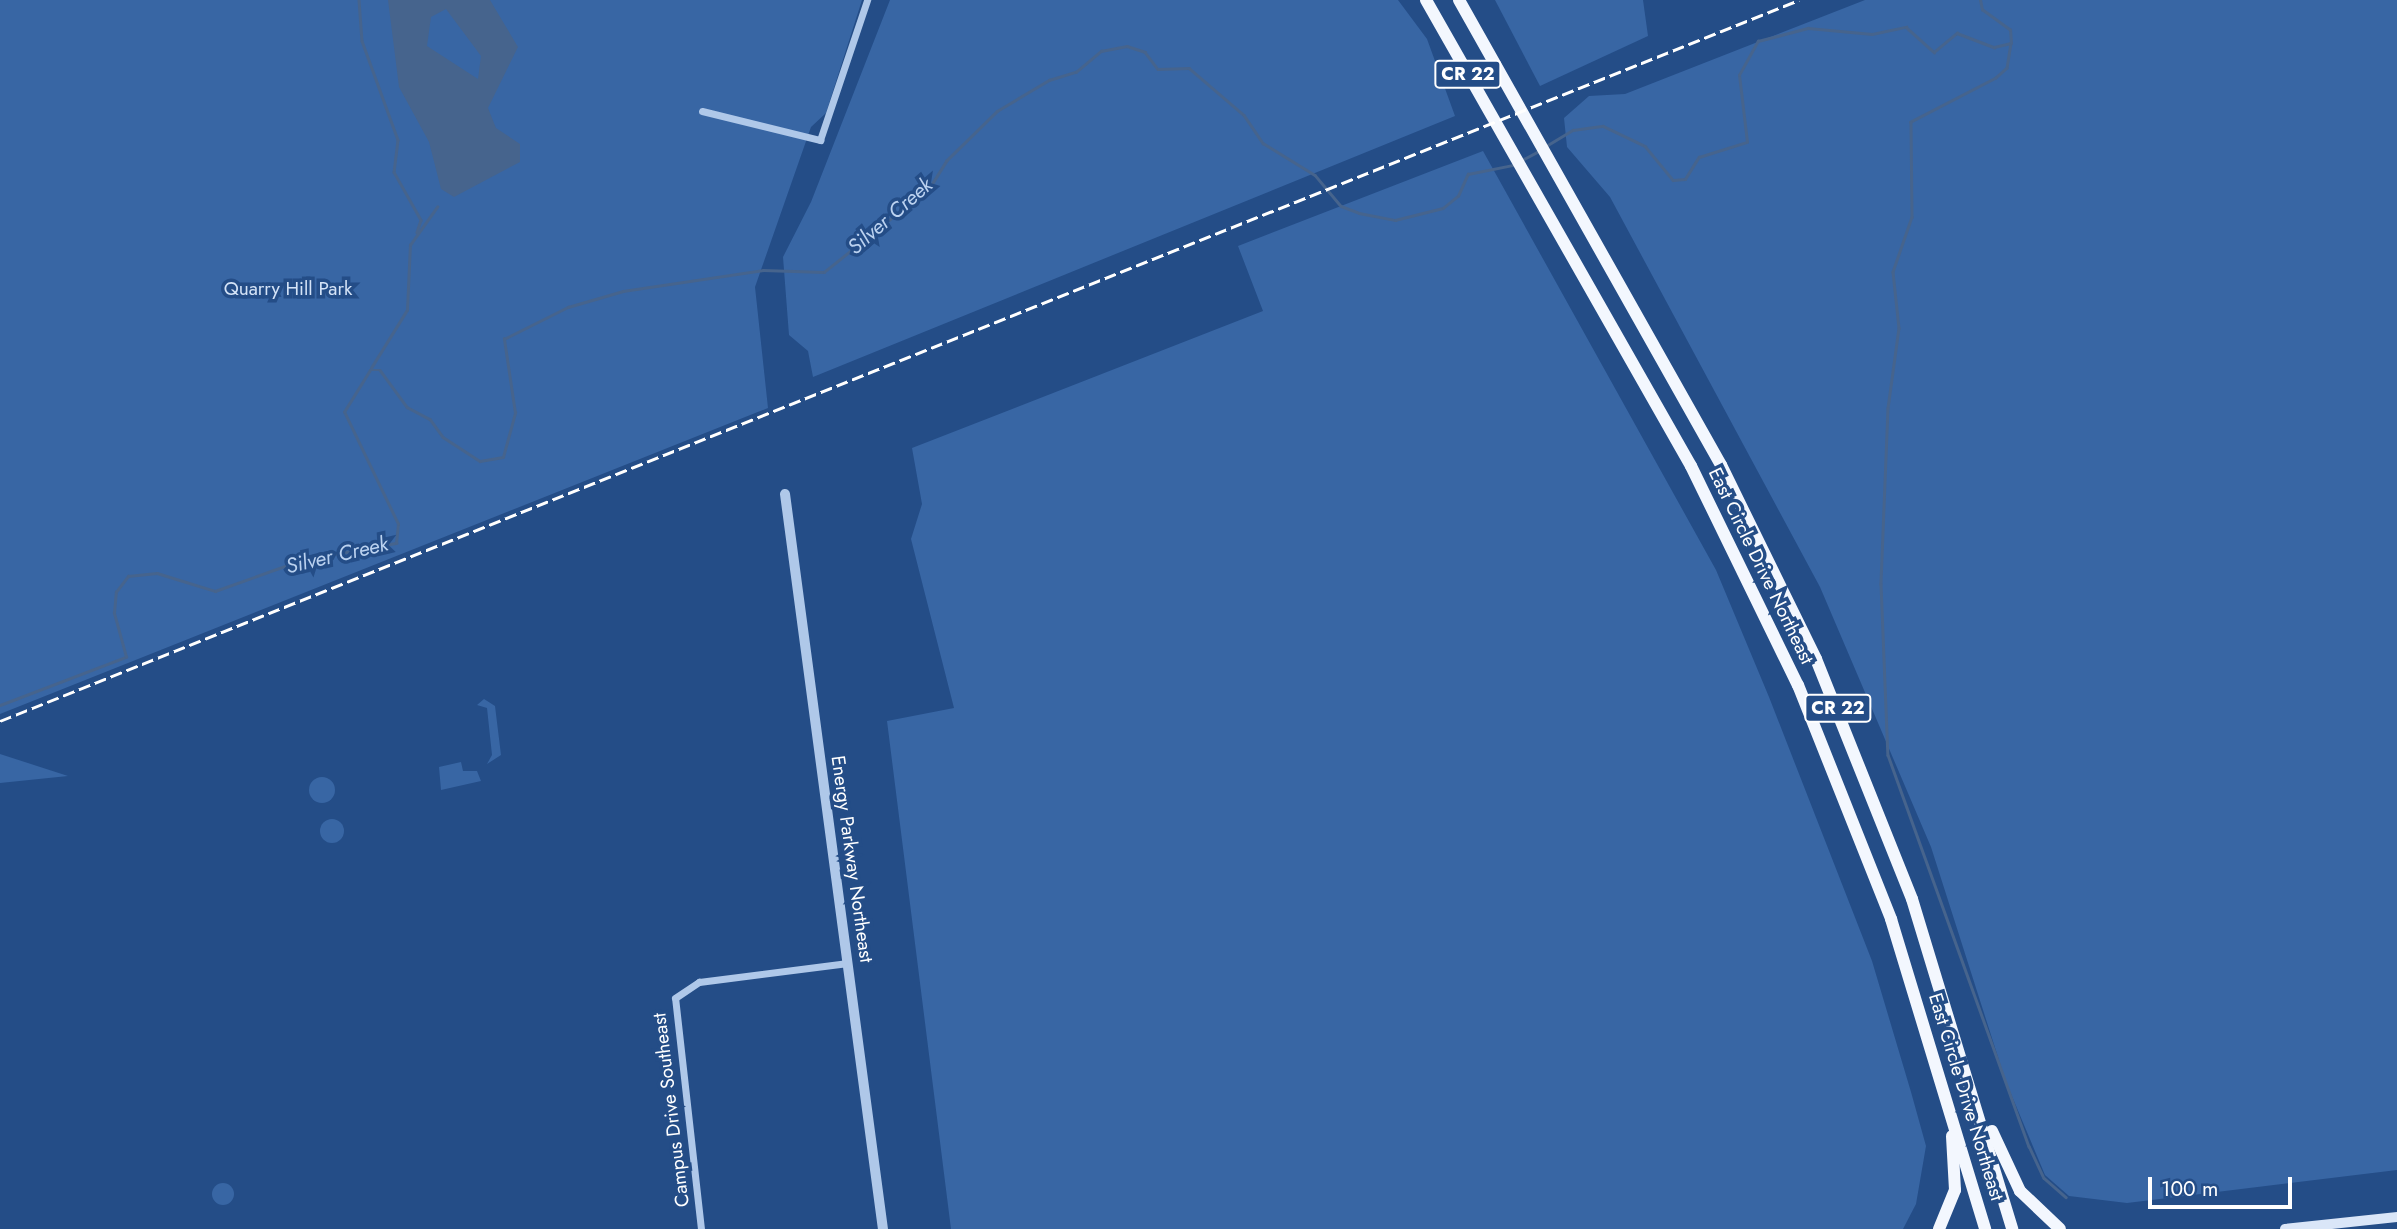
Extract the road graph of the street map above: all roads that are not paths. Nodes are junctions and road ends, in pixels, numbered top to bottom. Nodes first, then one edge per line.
1 (867, 0) edge
2 (1426, 0) edge
3 (1460, 0) edge
4 (702, 111) dead end
5 (785, 494) dead end
6 (848, 963) junction
7 (1941, 1070) junction
8 (1976, 1094) junction
9 (2397, 1217) edge
10 (2362, 1222) junction
11 (701, 1229) edge
12 (883, 1229) edge
13 (1939, 1229) edge
14 (1985, 1229) edge
15 (2012, 1229) edge
16 (2060, 1229) edge
17 (2285, 1229) edge
18 (2332, 1229) edge

1 - 4 street
2 - 7 main road, East Circle Drive Northeast / CR 22
3 - 8 main road, East Circle Drive Northeast / CR 22
5 - 6 street, Energy Parkway Northeast
6 - 11 street, Campus Drive Southeast
6 - 12 street, Energy Parkway Northeast
7 - 13 main road
7 - 14 main road, East Circle Drive Northeast / CR 22
8 - 15 main road, East Circle Drive Northeast / CR 22
8 - 16 main road
9 - 10 main road
10 - 17 main road
10 - 18 main road

